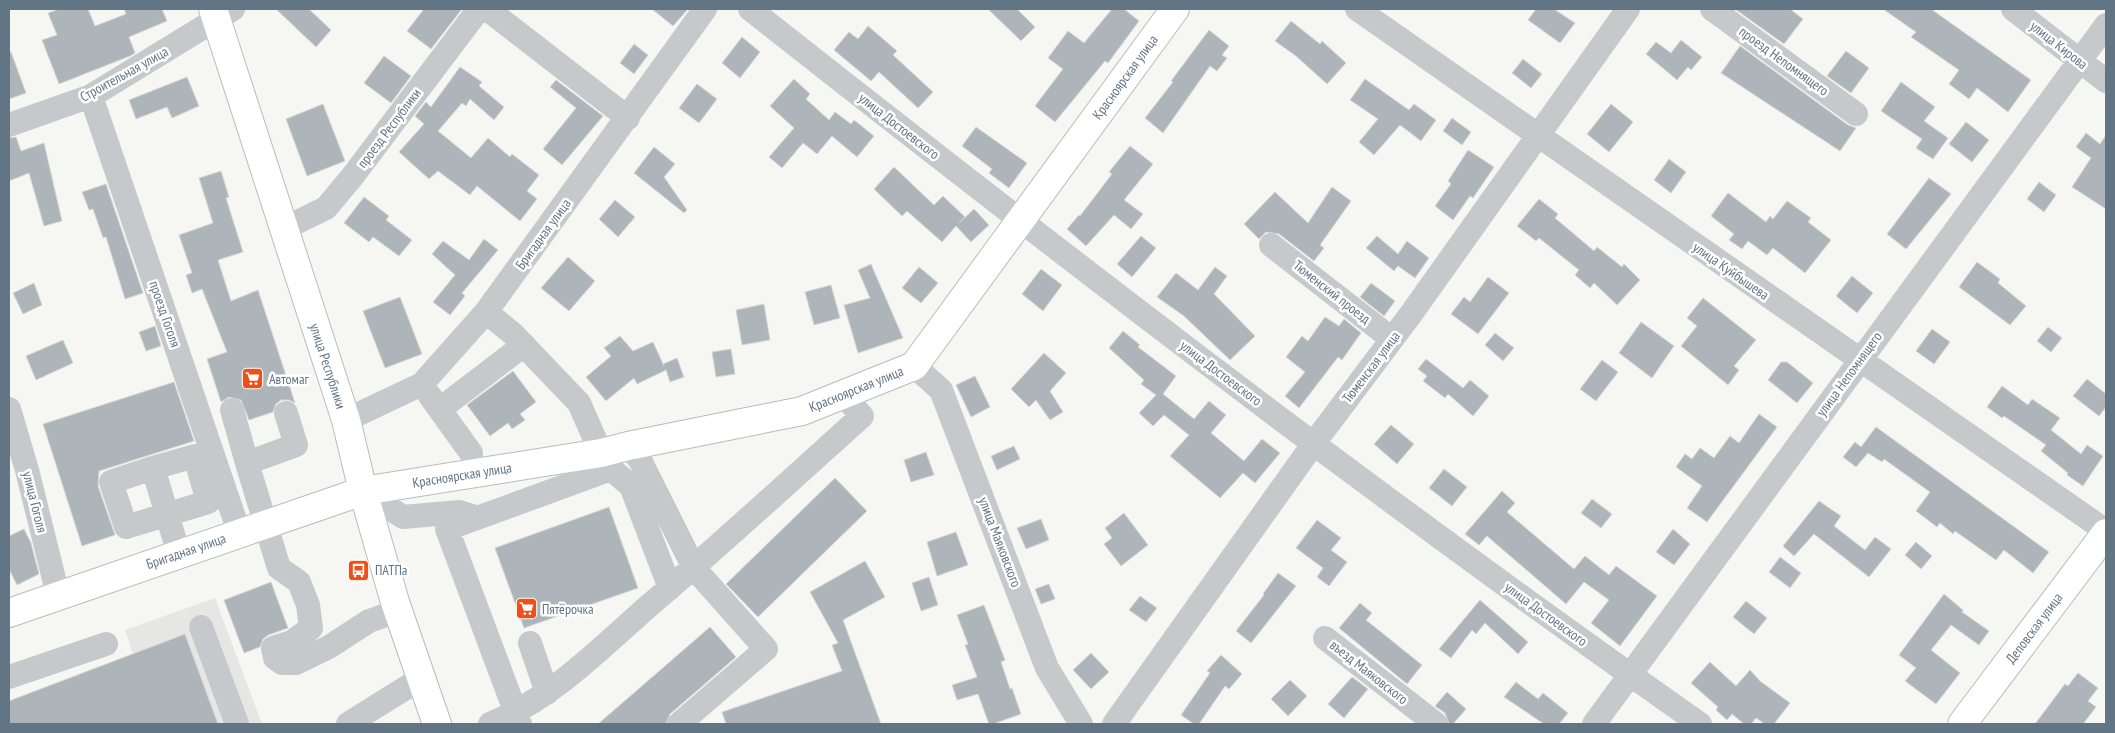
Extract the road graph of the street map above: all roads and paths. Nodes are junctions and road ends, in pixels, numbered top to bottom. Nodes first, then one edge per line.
1 (479, 9) edge
2 (487, 9) edge
3 (705, 9) edge
4 (750, 9) edge
5 (1175, 9) edge
6 (1357, 9) edge
7 (1628, 9) edge
8 (1712, 9) edge
9 (2012, 9) edge
10 (221, 12) edge
11 (2106, 25) edge
12 (2080, 60) junction
13 (2106, 81) edge
14 (91, 96) junction
15 (1856, 114) dead end
16 (628, 118) junction
17 (9, 125) edge
18 (1538, 135) junction
19 (1021, 222) junction
20 (283, 229) junction
21 (1272, 245) dead end
22 (486, 312) junction
23 (1392, 339) junction
24 (524, 345) junction
25 (1859, 361) junction
26 (914, 366) junction
27 (422, 384) junction
28 (843, 395) junction
29 (9, 409) edge
30 (440, 409) junction
31 (232, 410) dead end
32 (286, 413) dead end
33 (346, 420) junction
34 (1314, 443) junction
35 (471, 453) dead end
36 (634, 453) junction
37 (606, 461) junction
38 (247, 462) junction
39 (154, 468) junction
40 (363, 491) junction
41 (167, 514) junction
42 (478, 518) junction
43 (265, 524) junction
44 (239, 532) junction
45 (2106, 532) edge
46 (180, 554) junction
47 (694, 568) junction
48 (670, 588) junction
49 (58, 595) junction
50 (398, 611) junction
51 (9, 613) edge
52 (201, 627) dead end
53 (1325, 638) dead end
54 (530, 643) dead end
55 (106, 644) dead end
56 (1631, 676) junction
57 (9, 677) edge
58 (420, 679) junction
59 (547, 692) junction
60 (517, 719) edge
61 (237, 724) edge
62 (348, 724) edge
63 (437, 724) edge
64 (490, 724) edge
65 (679, 724) edge
66 (1081, 724) edge
67 (1114, 724) edge
68 (1436, 724) edge
69 (1594, 724) edge
70 (1700, 724) edge
71 (1962, 724) edge

1 - 20 street, проезд Республики
2 - 16 street
3 - 16 street, Бригадная улица
4 - 19 street, улица Достоевского
5 - 19 main road, Красноярская улица
6 - 18 street, улица Куйбышева
7 - 18 street, Тюменская улица
8 - 15 street, проезд Непомнящего
9 - 12 street, улица Кирова
10 - 14 street, Строительная улица
10 - 20 main road, улица Республики
11 - 12 street, улица Непомнящего
12 - 13 street, улица Кирова
12 - 25 street, улица Непомнящего
14 - 17 street, Строительная улица
14 - 44 street, проезд Гоголя
16 - 22 street, Бригадная улица
18 - 23 street, Тюменская улица
18 - 25 street, улица Куйбышева
19 - 26 main road, Красноярская улица
19 - 34 street, улица Достоевского
20 - 33 main road, улица Республики
21 - 23 street, Тюменский проезд
22 - 24 street
22 - 27 street, Бригадная улица
23 - 34 street, Тюменская улица
24 - 30 street
24 - 37 street
25 - 45 street, улица Куйбышева
25 - 56 street, улица Непомнящего
26 - 28 main road, Красноярская улица
26 - 66 street, улица Маяковского
27 - 30 street
27 - 33 street, Бригадная улица
28 - 36 main road, Красноярская улица
28 - 47 street
29 - 49 street, улица Гоголя
30 - 35 street
31 - 38 street
32 - 38 street
33 - 40 main road, улица Республики
34 - 56 street, улица Достоевского
34 - 67 street, Тюменская улица
36 - 37 main road, Красноярская улица
36 - 47 street
37 - 40 main road, Красноярская улица
37 - 42 street
37 - 48 street
38 - 43 street
39 - 41 street
39 - 41 street
39 - 41 street
40 - 42 street
40 - 43 main road, Бригадная улица
40 - 50 main road, улица Республики
41 - 46 street
42 - 60 street
43 - 44 main road, Бригадная улица
43 - 50 street
44 - 46 main road, Бригадная улица
45 - 71 main road, Деповская улица
46 - 49 main road, Бригадная улица
47 - 48 street
47 - 65 street
48 - 59 street
49 - 51 main road, Бригадная улица
50 - 58 main road, улица Республики
52 - 61 street
53 - 68 street, въезд Маяковского
54 - 59 street
55 - 57 street
56 - 69 street, улица Непомнящего
56 - 70 street, улица Достоевского
58 - 62 street
58 - 63 main road, улица Республики
59 - 60 street
60 - 64 street

